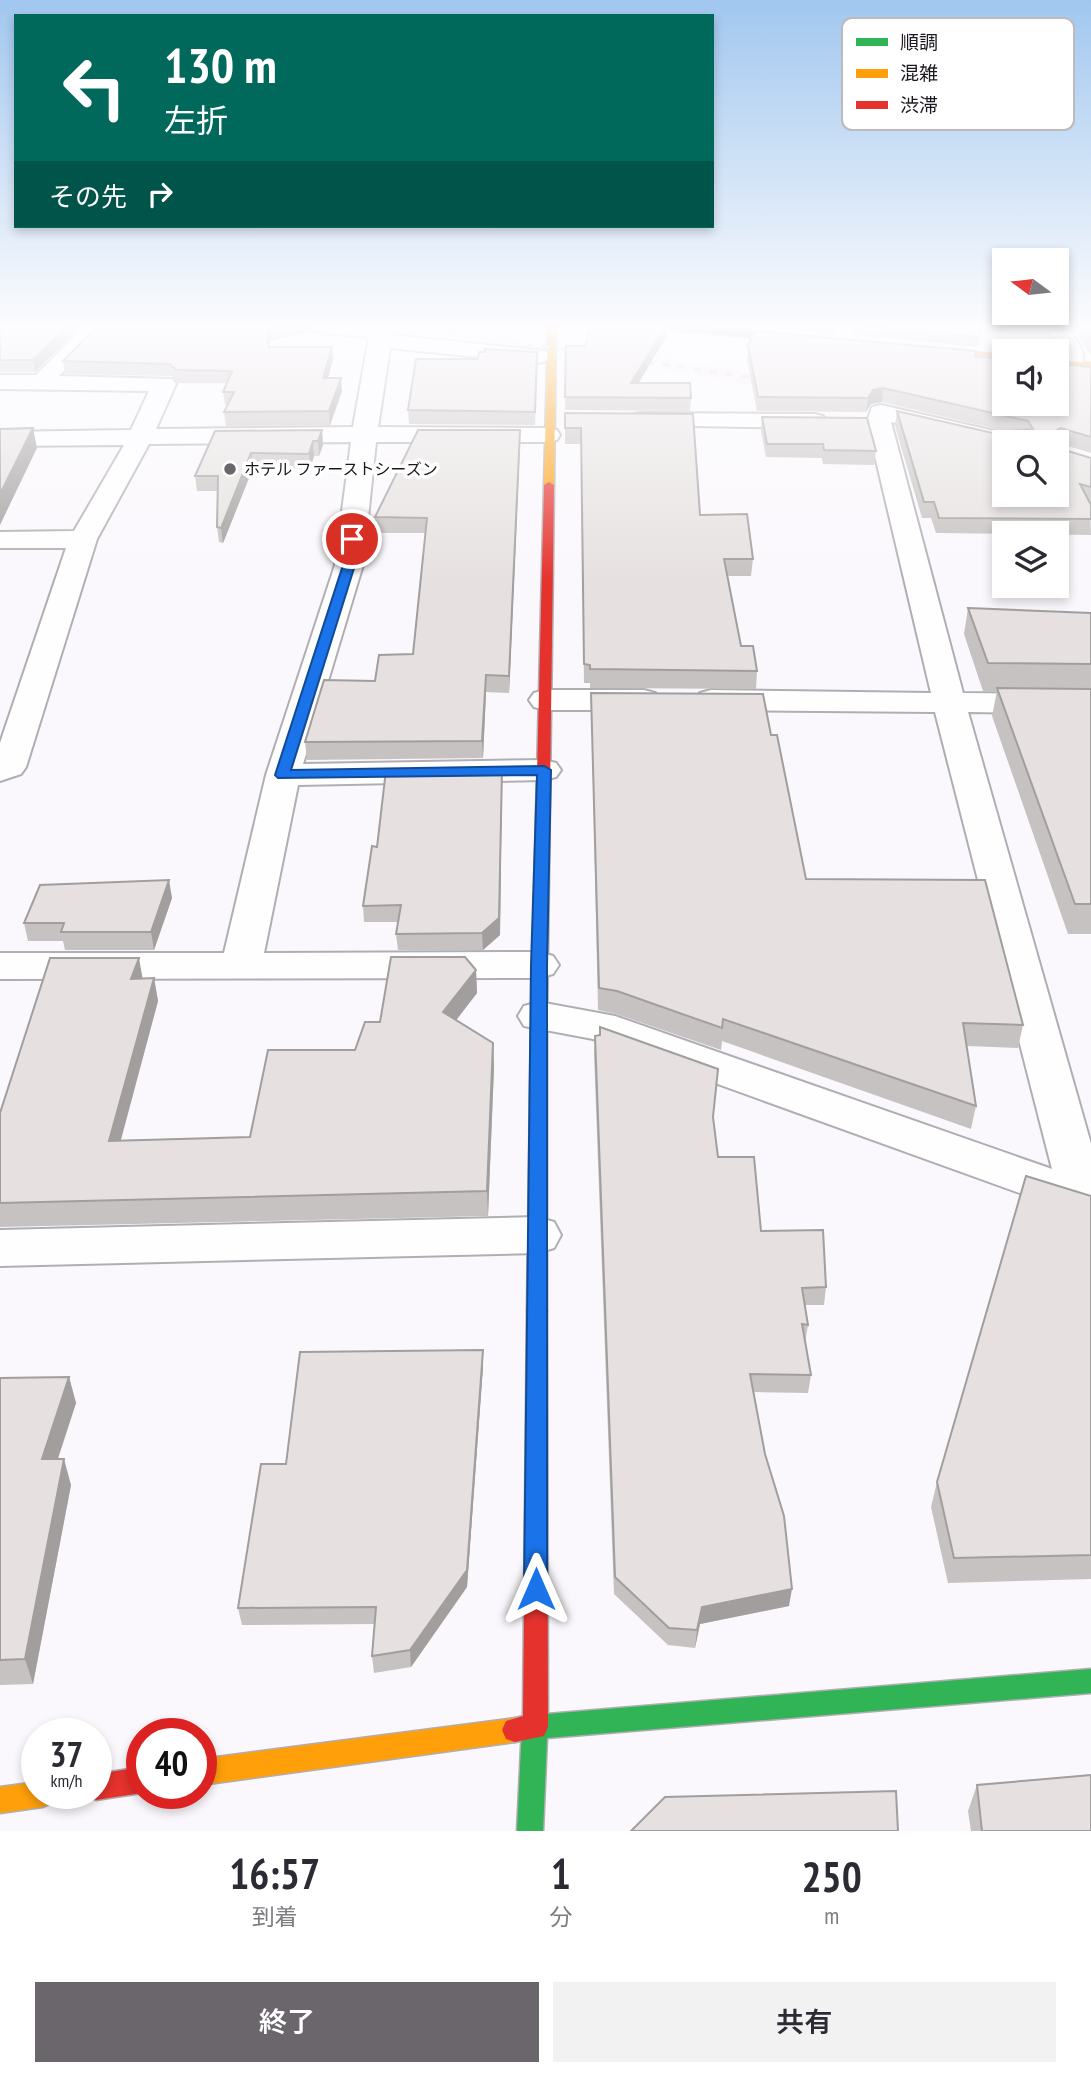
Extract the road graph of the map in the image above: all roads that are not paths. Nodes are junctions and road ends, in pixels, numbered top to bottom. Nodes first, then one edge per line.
1 (152, 411) edge
2 (367, 411) edge
3 (549, 411) edge
4 (574, 419) edge
5 (614, 419) edge
6 (856, 421) junction
7 (549, 427) junction
8 (363, 434) junction
9 (992, 437) edge
10 (140, 438) junction
11 (0, 439) edge
12 (83, 539) junction
13 (0, 540) edge
14 (545, 700) junction
15 (949, 702) junction
16 (1091, 704) edge
17 (544, 770) junction
18 (0, 771) edge
19 (283, 775) junction
20 (539, 965) junction
21 (0, 966) edge
22 (241, 967) junction
23 (539, 1016) junction
24 (1083, 1200) edge
25 (537, 1235) junction
26 (0, 1248) edge
27 (1091, 1681) edge
28 (535, 1727) junction
29 (217, 1770) edge
30 (21, 1797) edge
31 (0, 1800) edge
32 (530, 1831) edge

1 - 10 street
2 - 8 street
3 - 7 main road
4 - 7 street
5 - 6 street
6 - 9 street
6 - 15 street
7 - 8 street
7 - 14 main road
8 - 10 street
8 - 19 street
10 - 11 street
10 - 12 street
12 - 13 street
12 - 18 street
14 - 15 street
14 - 17 main road
15 - 16 street
15 - 24 street
17 - 19 street
17 - 20 main road
19 - 22 street
20 - 22 street
20 - 23 main road
21 - 22 street
23 - 24 street
23 - 25 main road
25 - 26 street
25 - 28 main road
27 - 28 main road
28 - 29 main road
28 - 32 main road
30 - 31 main road

